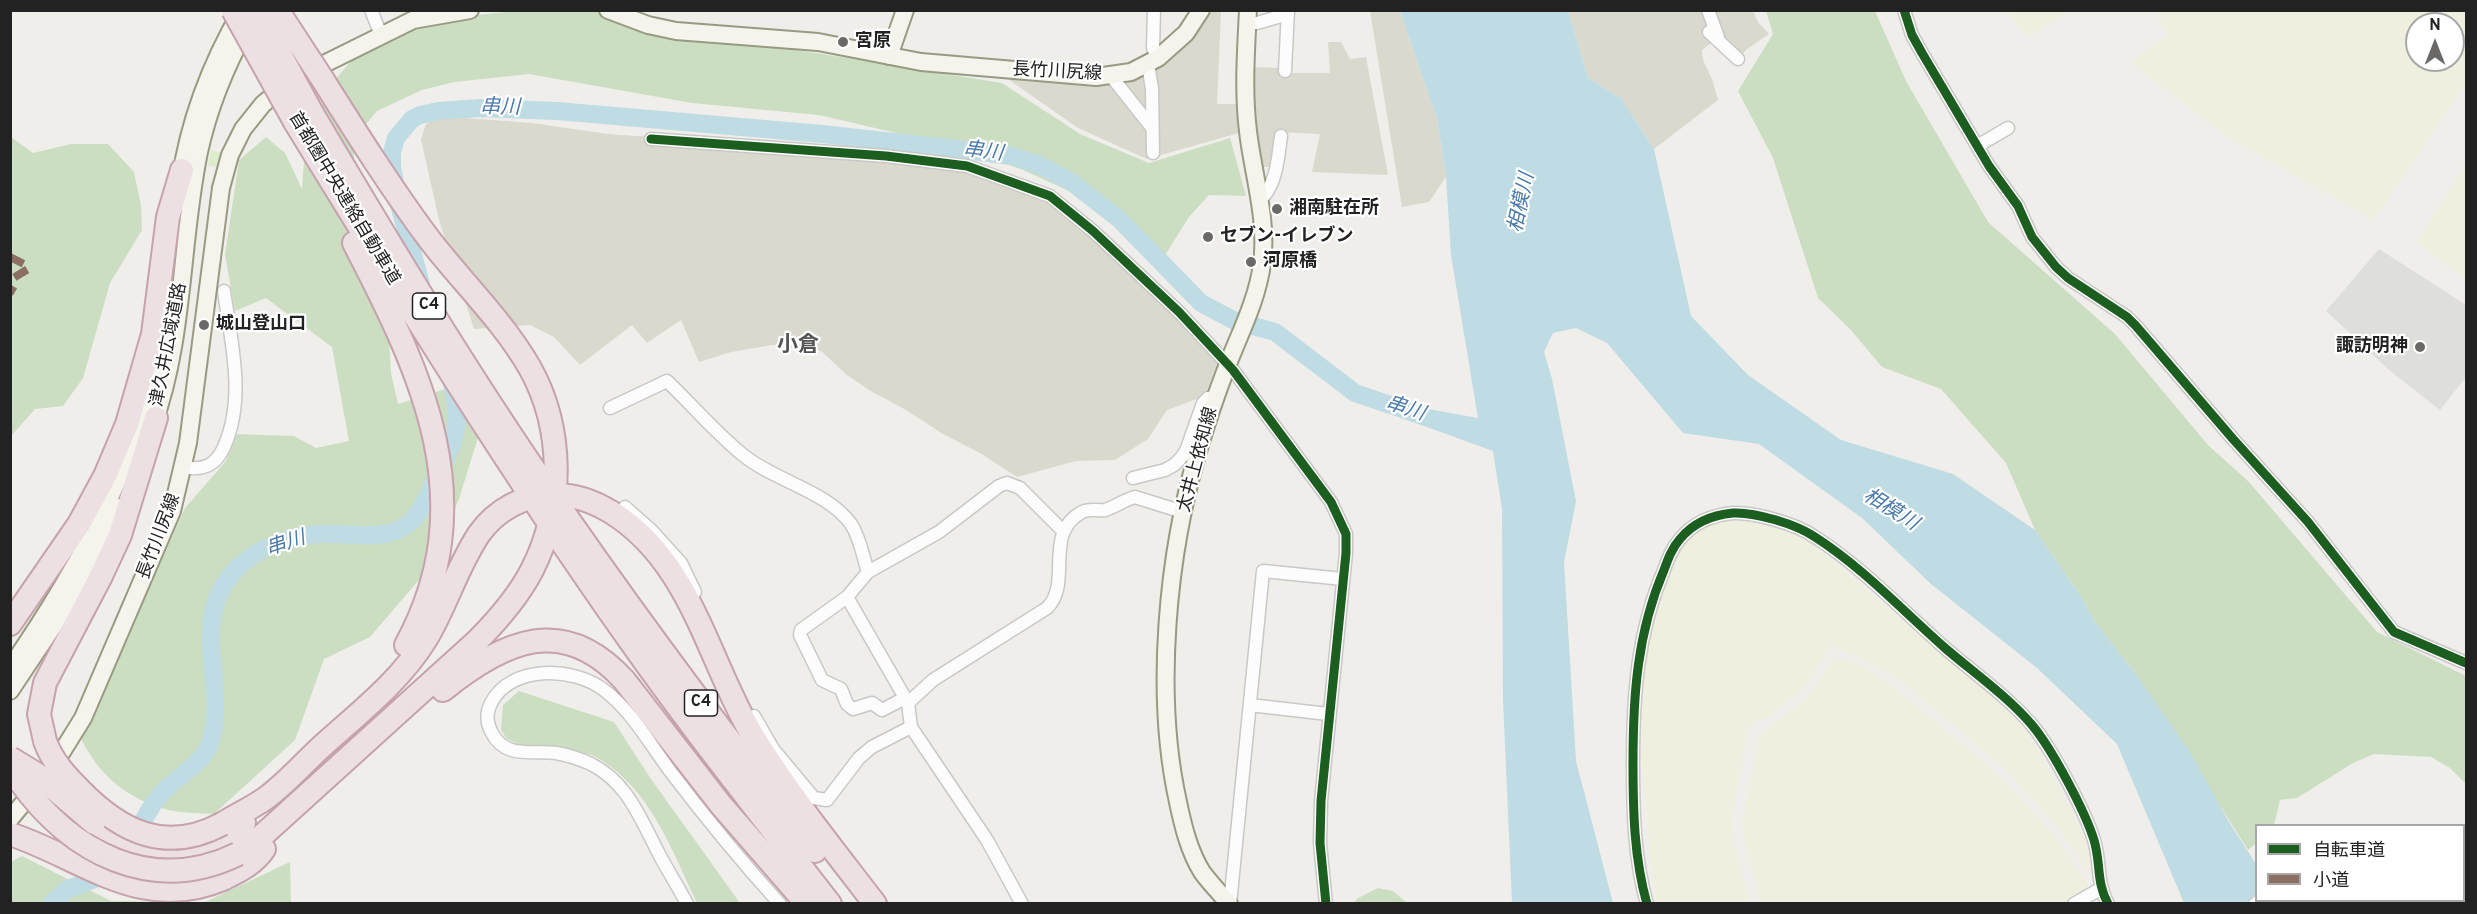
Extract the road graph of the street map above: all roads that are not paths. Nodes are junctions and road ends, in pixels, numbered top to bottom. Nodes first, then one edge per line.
1 (233, 10) edge
2 (242, 10) edge
3 (257, 10) edge
4 (278, 10) edge
5 (371, 10) edge
6 (470, 10) edge
7 (608, 10) edge
8 (905, 10) edge
9 (1154, 10) edge
10 (1201, 10) edge
11 (1708, 10) edge
12 (1904, 10) edge
13 (1288, 12) edge
14 (1247, 16) edge
15 (1709, 32) dead end
16 (381, 35) junction
17 (1720, 41) junction
18 (889, 56) junction
19 (1738, 59) dead end
20 (1153, 61) junction
21 (1285, 71) dead end
22 (1111, 76) junction
23 (295, 122) junction
24 (2008, 128) dead end
25 (1153, 129) junction
26 (1281, 136) dead end
27 (651, 139) dead end
28 (1979, 145) junction
29 (1153, 153) dead end
30 (182, 170) junction
31 (1260, 200) junction
32 (224, 291) dead end
33 (1229, 363) junction
34 (1216, 397) junction
35 (610, 408) dead end
36 (156, 418) junction
37 (184, 466) junction
38 (1133, 478) dead end
39 (545, 500) junction
40 (625, 507) dead end
41 (1183, 512) junction
42 (1063, 531) junction
43 (868, 572) junction
44 (1343, 579) junction
45 (847, 597) junction
46 (10, 624) edge
47 (2466, 663) edge
48 (10, 668) edge
49 (10, 691) edge
50 (907, 701) junction
51 (1250, 705) junction
52 (1328, 714) junction
53 (352, 719) junction
54 (911, 727) junction
55 (376, 732) junction
56 (10, 758) edge
57 (19, 780) dead end
58 (10, 819) edge
59 (10, 834) edge
60 (233, 845) junction
61 (2100, 889) junction
62 (687, 903) edge
63 (780, 903) edge
64 (807, 903) edge
65 (830, 903) edge
66 (857, 903) edge
67 (875, 903) edge
68 (1022, 903) edge
69 (1230, 903) edge
70 (1326, 903) edge
71 (1647, 903) edge
72 (2074, 903) edge
73 (2108, 903) edge

1 - 23 highway, 首都圏中央連絡自動車道 / C4, bridge
2 - 30 main road, 津久井広域道路
3 - 36 main road, 津久井広域道路
3 - 39 highway, 首都圏中央連絡自動車道 / C4, bridge
4 - 55 highway, bridge
5 - 16 street
6 - 16 main road
7 - 18 main road, 長竹川尻線
8 - 18 main road
9 - 20 street
10 - 20 main road, 長竹川尻線
11 - 17 street
12 - 28 street
13 - 14 street
13 - 21 street
14 - 31 main road, 太井上依知線
15 - 17 street
16 - 37 main road, 長竹川尻線
17 - 19 street
18 - 22 main road, 長竹川尻線
20 - 22 main road, 長竹川尻線
20 - 25 street
22 - 25 street
23 - 39 highway, 首都圏中央連絡自動車道 / C4
23 - 53 highway
24 - 28 street
25 - 29 street
26 - 31 street
27 - 33 street
28 - 47 street
30 - 46 highway
30 - 48 main road, 津久井広域道路
31 - 33 main road, 太井上依知線
32 - 37 street
33 - 34 main road, 太井上依知線
33 - 44 street
34 - 38 street
34 - 41 main road, 太井上依知線
35 - 43 street
36 - 49 main road, 津久井広域道路
36 - 60 highway, bridge
37 - 58 main road, 長竹川尻線
39 - 65 highway, C4
39 - 66 highway, C4
40 - 54 street
41 - 42 street
41 - 69 main road, 太井上依知線
42 - 43 street
42 - 50 street
43 - 45 street
44 - 51 street
44 - 52 street
45 - 50 street
45 - 50 street
50 - 54 street
51 - 52 street
51 - 69 street
52 - 70 street
53 - 60 highway
53 - 67 highway
54 - 68 street
55 - 60 highway
55 - 64 highway
56 - 60 highway, bridge
57 - 60 highway, bridge
59 - 60 highway
61 - 71 street
61 - 72 street
61 - 73 street
62 - 63 street

